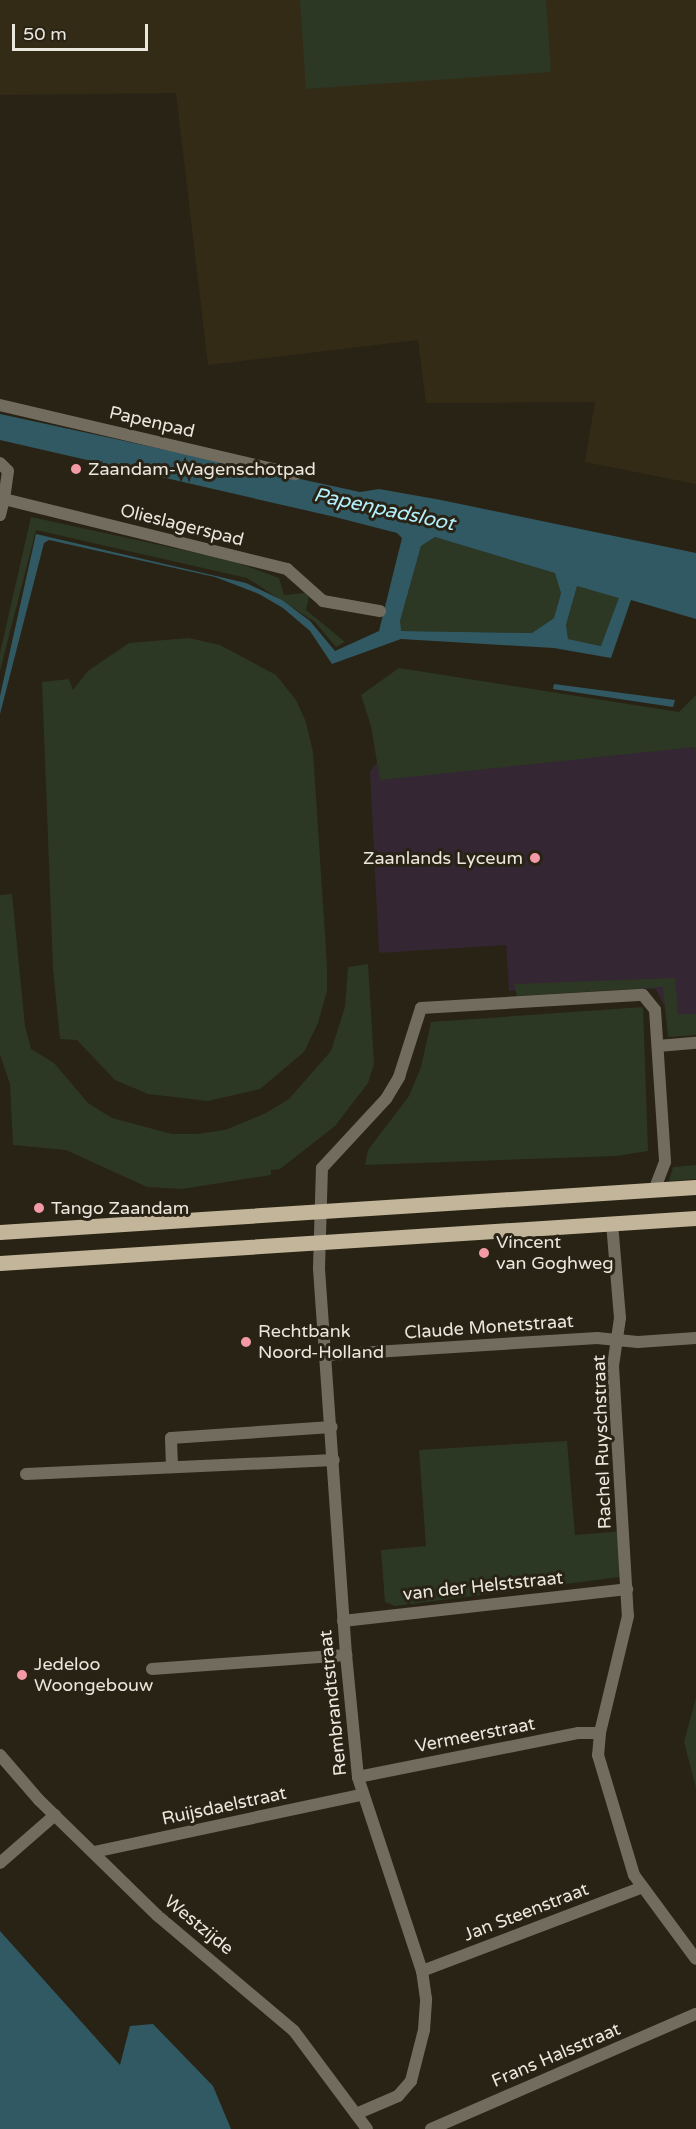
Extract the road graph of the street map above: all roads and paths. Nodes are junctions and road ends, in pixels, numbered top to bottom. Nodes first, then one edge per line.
1 (0, 405) edge
2 (0, 463) edge
3 (296, 474) dead end
4 (4, 499) junction
5 (0, 515) edge
6 (380, 611) dead end
7 (696, 1043) edge
8 (658, 1046) junction
9 (696, 1187) edge
10 (654, 1190) junction
11 (320, 1211) junction
12 (696, 1218) edge
13 (612, 1223) junction
14 (0, 1232) edge
15 (318, 1244) junction
16 (0, 1263) edge
17 (696, 1338) edge
18 (617, 1342) junction
19 (327, 1355) junction
20 (332, 1427) junction
21 (334, 1460) junction
22 (172, 1467) junction
23 (26, 1474) dead end
24 (627, 1588) junction
25 (344, 1621) junction
26 (346, 1655) junction
27 (152, 1670) dead end
28 (600, 1733) junction
29 (0, 1755) edge
30 (358, 1777) junction
31 (361, 1795) junction
32 (55, 1815) junction
33 (94, 1852) junction
34 (0, 1863) edge
35 (643, 1887) junction
36 (696, 1959) edge
37 (422, 1971) junction
38 (696, 2014) edge
39 (356, 2114) junction
40 (367, 2129) edge
41 (431, 2129) edge

1 - 3 street, Papenpad
2 - 4 street
4 - 5 street
4 - 6 street, Olieslagerspad
7 - 8 street
8 - 10 street
8 - 11 street
9 - 10 main road
10 - 11 main road
11 - 14 main road
11 - 15 street
12 - 13 main road
13 - 15 main road
13 - 18 street, Rachel Ruyschstraat
15 - 16 main road
15 - 19 street, Rembrandtstraat
17 - 18 street, Claude Monetstraat
18 - 19 street, Claude Monetstraat
18 - 24 street, Rachel Ruyschstraat
19 - 20 street, Rembrandtstraat
20 - 21 street, Rembrandtstraat
20 - 22 street
21 - 22 street
21 - 25 street, Rembrandtstraat
22 - 23 street
24 - 25 street, van der Helststraat
24 - 28 street, Rachel Ruyschstraat
25 - 26 street, Rembrandtstraat
26 - 27 street
26 - 30 street, Rembrandtstraat
28 - 30 street, Vermeerstraat
28 - 35 street, Rachel Ruyschstraat
29 - 32 street, Westzijde
30 - 31 street, Rembrandtstraat
31 - 33 street, Ruijsdaelstraat
31 - 37 street, Rembrandtstraat
32 - 33 street, Westzijde
32 - 34 street
33 - 39 street, Westzijde
35 - 36 street, Rachel Ruyschstraat
35 - 37 street, Jan Steenstraat
37 - 39 street, Rembrandtstraat
38 - 41 street, Frans Halsstraat
39 - 40 street, Westzijde

